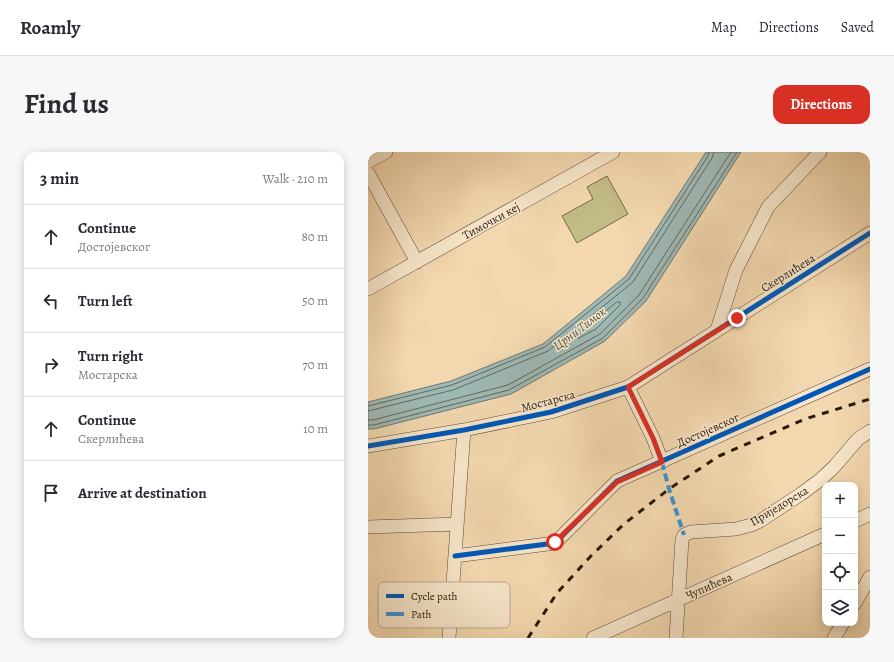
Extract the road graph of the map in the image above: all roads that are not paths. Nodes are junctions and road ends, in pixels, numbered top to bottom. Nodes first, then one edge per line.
1 (386, 152) edge
2 (613, 152) edge
3 (820, 152) edge
4 (596, 156) edge
5 (368, 162) edge
6 (368, 173) edge
7 (870, 233) edge
8 (416, 262) junction
9 (368, 289) edge
10 (717, 330) junction
11 (870, 369) edge
12 (628, 387) junction
13 (464, 430) junction
14 (870, 431) edge
15 (368, 446) edge
16 (662, 462) junction
17 (870, 514) edge
18 (858, 520) edge
19 (457, 524) junction
20 (368, 527) edge
21 (822, 535) edge
22 (455, 556) junction
23 (870, 577) edge
24 (453, 582) edge
25 (858, 598) edge
26 (678, 600) junction
27 (841, 626) edge
28 (450, 628) edge
29 (449, 638) edge
30 (593, 638) edge
31 (676, 638) edge
32 (834, 638) edge

1 - 5 street
2 - 4 street, Тимочки кеј
3 - 10 street
4 - 8 street, Тимочки кеј
6 - 8 street
7 - 10 street, Скерлићева
8 - 9 street, Тимочки кеј
10 - 12 street, Мостарска
11 - 16 street, Достојевског
12 - 13 street, Мостарска
12 - 16 street
13 - 15 street, Мостарска
13 - 19 street
14 - 26 street, Приједорска
16 - 22 street, Достојевског
17 - 18 street
19 - 20 street
19 - 22 street
21 - 26 street, Чупићева
22 - 24 street
23 - 25 street
26 - 30 street, Чупићева
26 - 31 street
27 - 32 street
28 - 29 street

